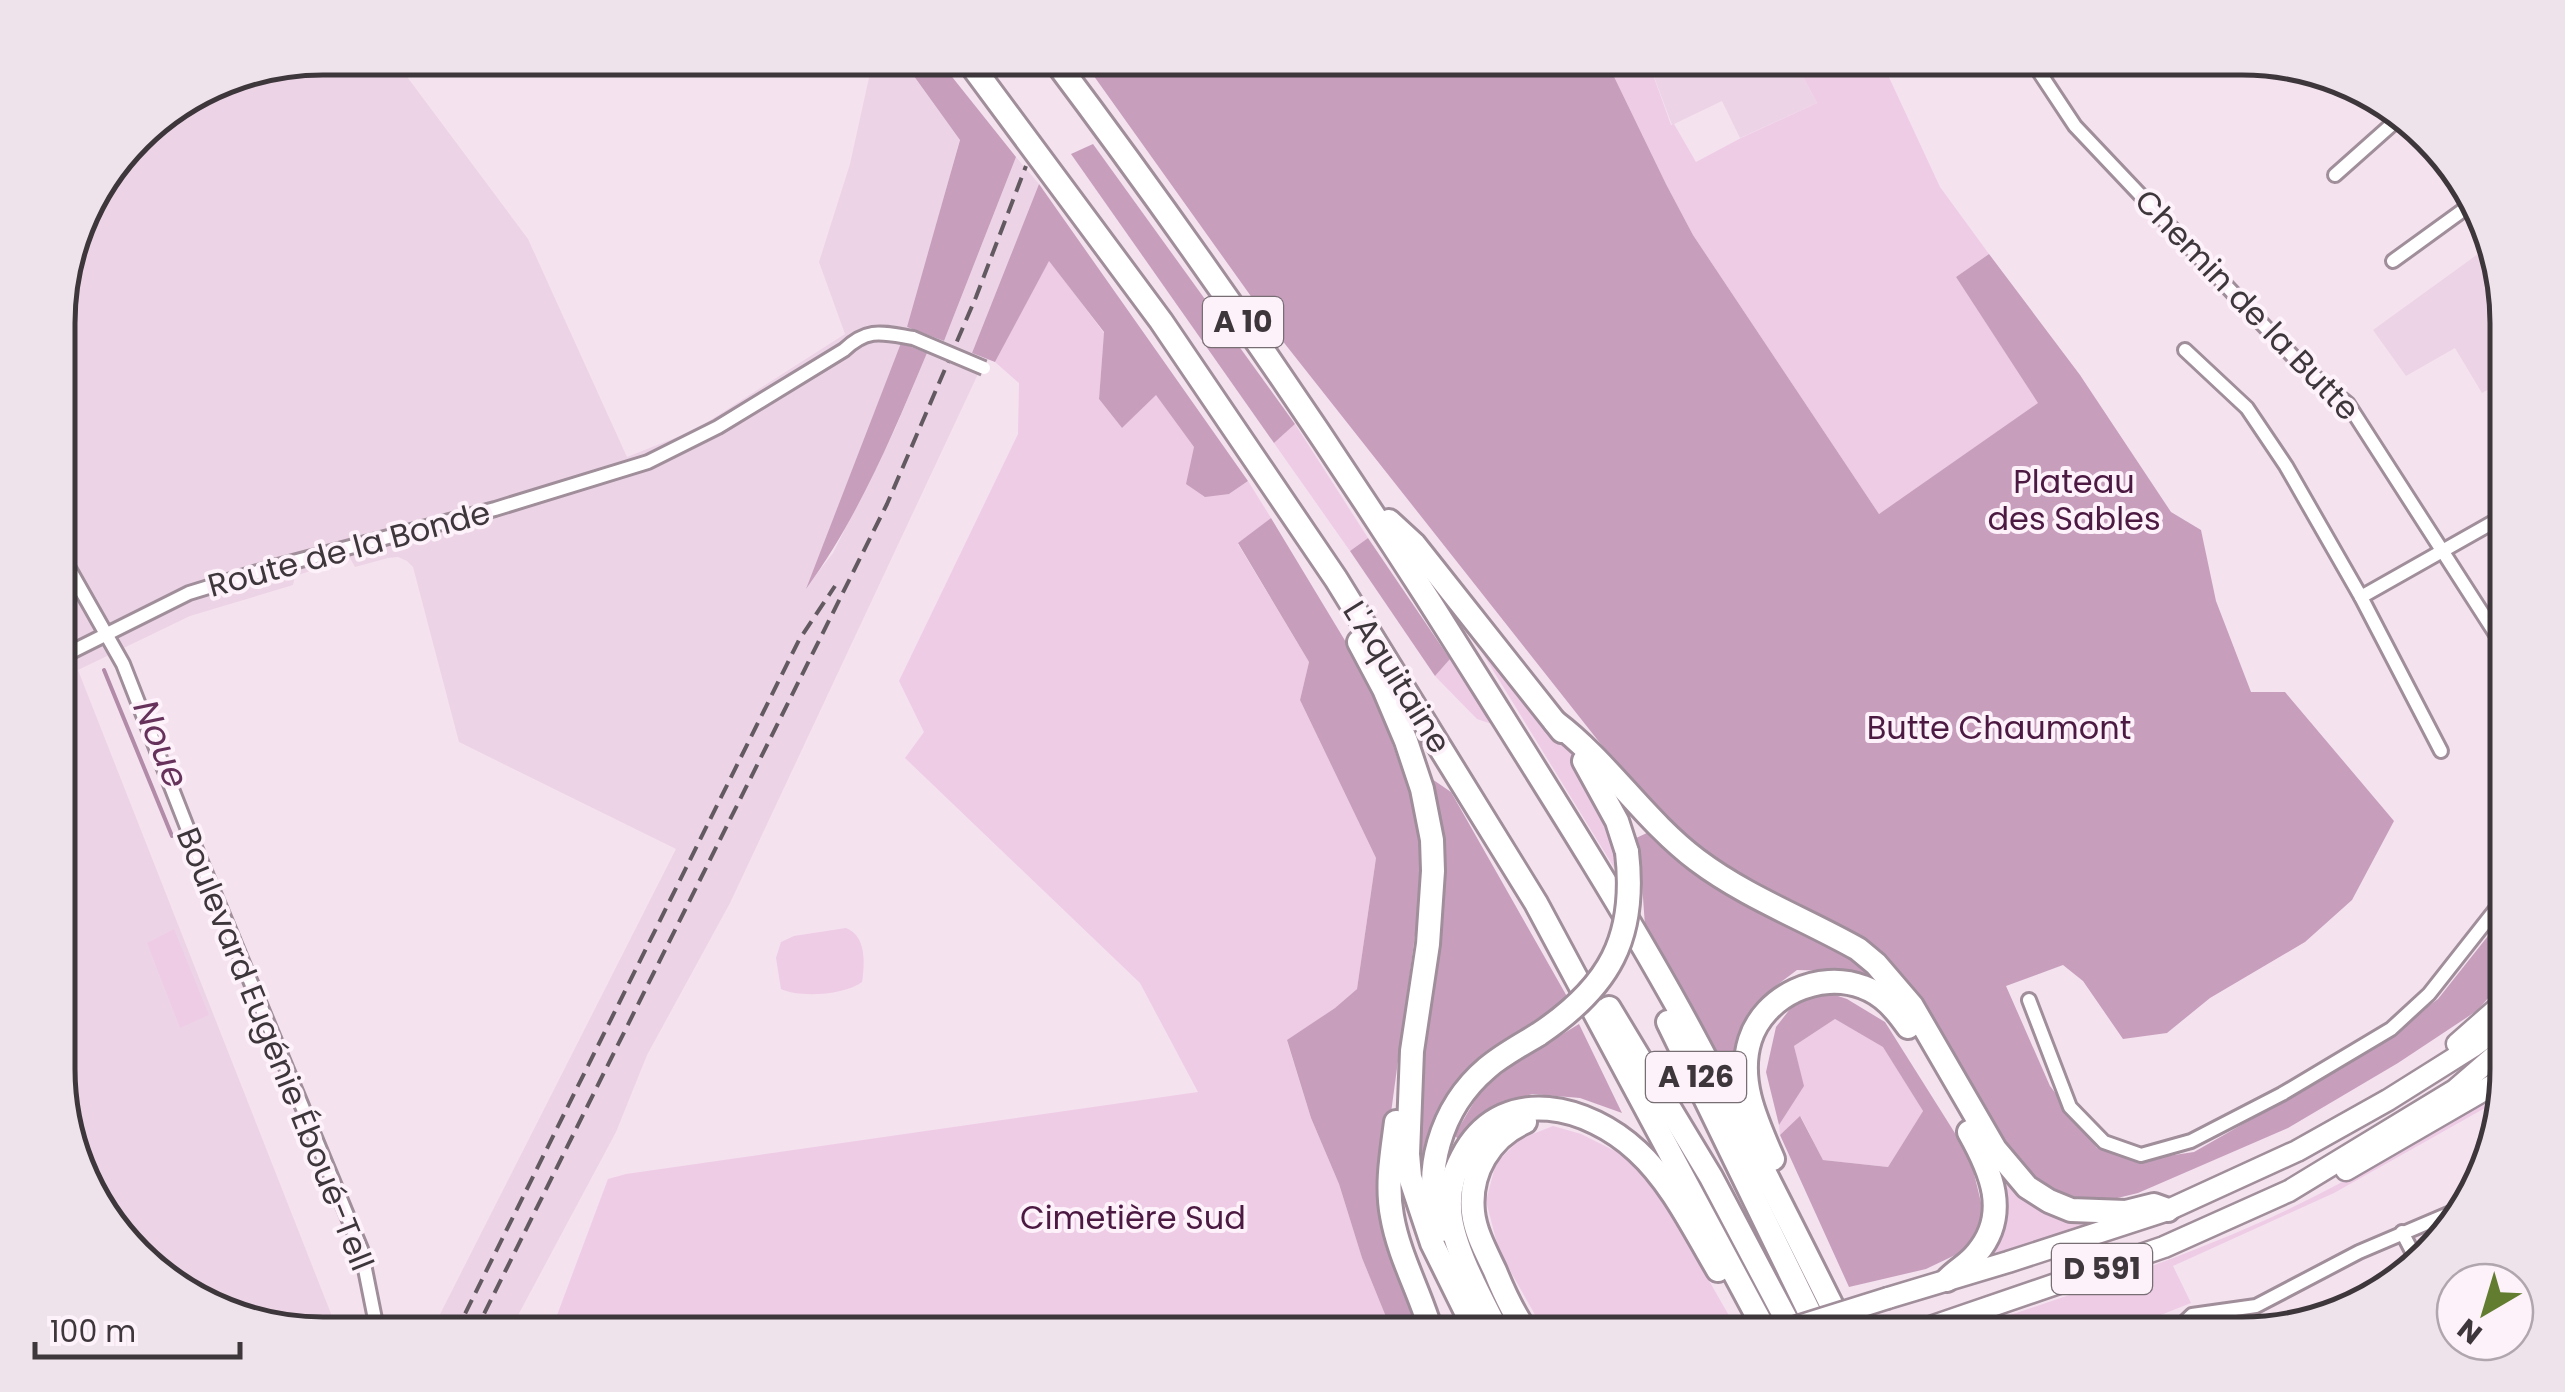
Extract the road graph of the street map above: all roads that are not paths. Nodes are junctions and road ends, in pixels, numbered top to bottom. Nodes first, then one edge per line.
1 (2042, 75) edge
2 (979, 76) edge
3 (1066, 76) edge
4 (2391, 126) edge
5 (2335, 175) dead end
6 (2463, 211) edge
7 (2394, 261) dead end
8 (2184, 350) dead end
9 (984, 368) dead end
10 (1365, 499) junction
11 (2490, 524) edge
12 (2443, 552) junction
13 (76, 579) edge
14 (1336, 579) junction
15 (2361, 598) junction
16 (2490, 625) edge
17 (107, 632) junction
18 (76, 649) edge
19 (1555, 722) junction
20 (2440, 751) dead end
21 (1569, 822) junction
22 (1536, 903) junction
23 (2490, 917) edge
24 (2029, 1000) dead end
25 (2490, 1015) edge
26 (2490, 1034) edge
27 (1412, 1051) junction
28 (2490, 1060) edge
29 (2406, 1088) junction
30 (2489, 1088) edge
31 (1558, 1111) junction
32 (2289, 1191) junction
33 (2168, 1210) junction
34 (2440, 1217) edge
35 (1789, 1220) junction
36 (2402, 1232) junction
37 (2411, 1249) edge
38 (1947, 1280) junction
39 (1481, 1297) junction
40 (1425, 1316) edge
41 (1468, 1316) edge
42 (1491, 1316) edge
43 (1518, 1316) edge
44 (1743, 1316) edge
45 (1760, 1316) edge
46 (1785, 1316) edge
47 (1811, 1316) edge
48 (1828, 1316) edge
49 (1837, 1316) edge
50 (1962, 1316) edge
51 (2192, 1316) edge
52 (375, 1317) edge

1 - 12 street, Chemin de la Butte
2 - 14 highway, L'Aquitaine / A 10
3 - 10 highway, L'Aquitaine / A 10
4 - 5 street
6 - 7 street
8 - 15 street
9 - 17 street, Route de la Bonde, bridge
10 - 19 highway
10 - 21 highway, L'Aquitaine / A 10
11 - 12 street
12 - 15 street
12 - 16 street, Chemin de la Butte
13 - 17 street, Boulevard Eugénie Éboué-Tell
14 - 22 highway, L'Aquitaine / A 10
14 - 27 highway
15 - 20 street
17 - 18 street, Route de la Bonde
17 - 52 street, Boulevard Eugénie Éboué-Tell
19 - 33 highway
19 - 39 highway, bridge
21 - 35 highway, L'Aquitaine / A 10
21 - 47 highway, A 126
22 - 45 highway, L'Aquitaine / A 10
22 - 46 highway, A 126
23 - 24 street
25 - 29 main road
26 - 29 main road, D 591
27 - 40 highway
27 - 41 highway
28 - 32 main road, D 591
29 - 33 main road, D 591
30 - 32 main road
31 - 39 highway
31 - 43 highway
31 - 44 highway
32 - 50 main road, D 591
33 - 38 main road, D 591
34 - 36 street
35 - 38 highway
35 - 49 highway, L'Aquitaine / A 10
36 - 37 street
36 - 51 street
38 - 48 main road, D 591, bridge
39 - 42 highway

